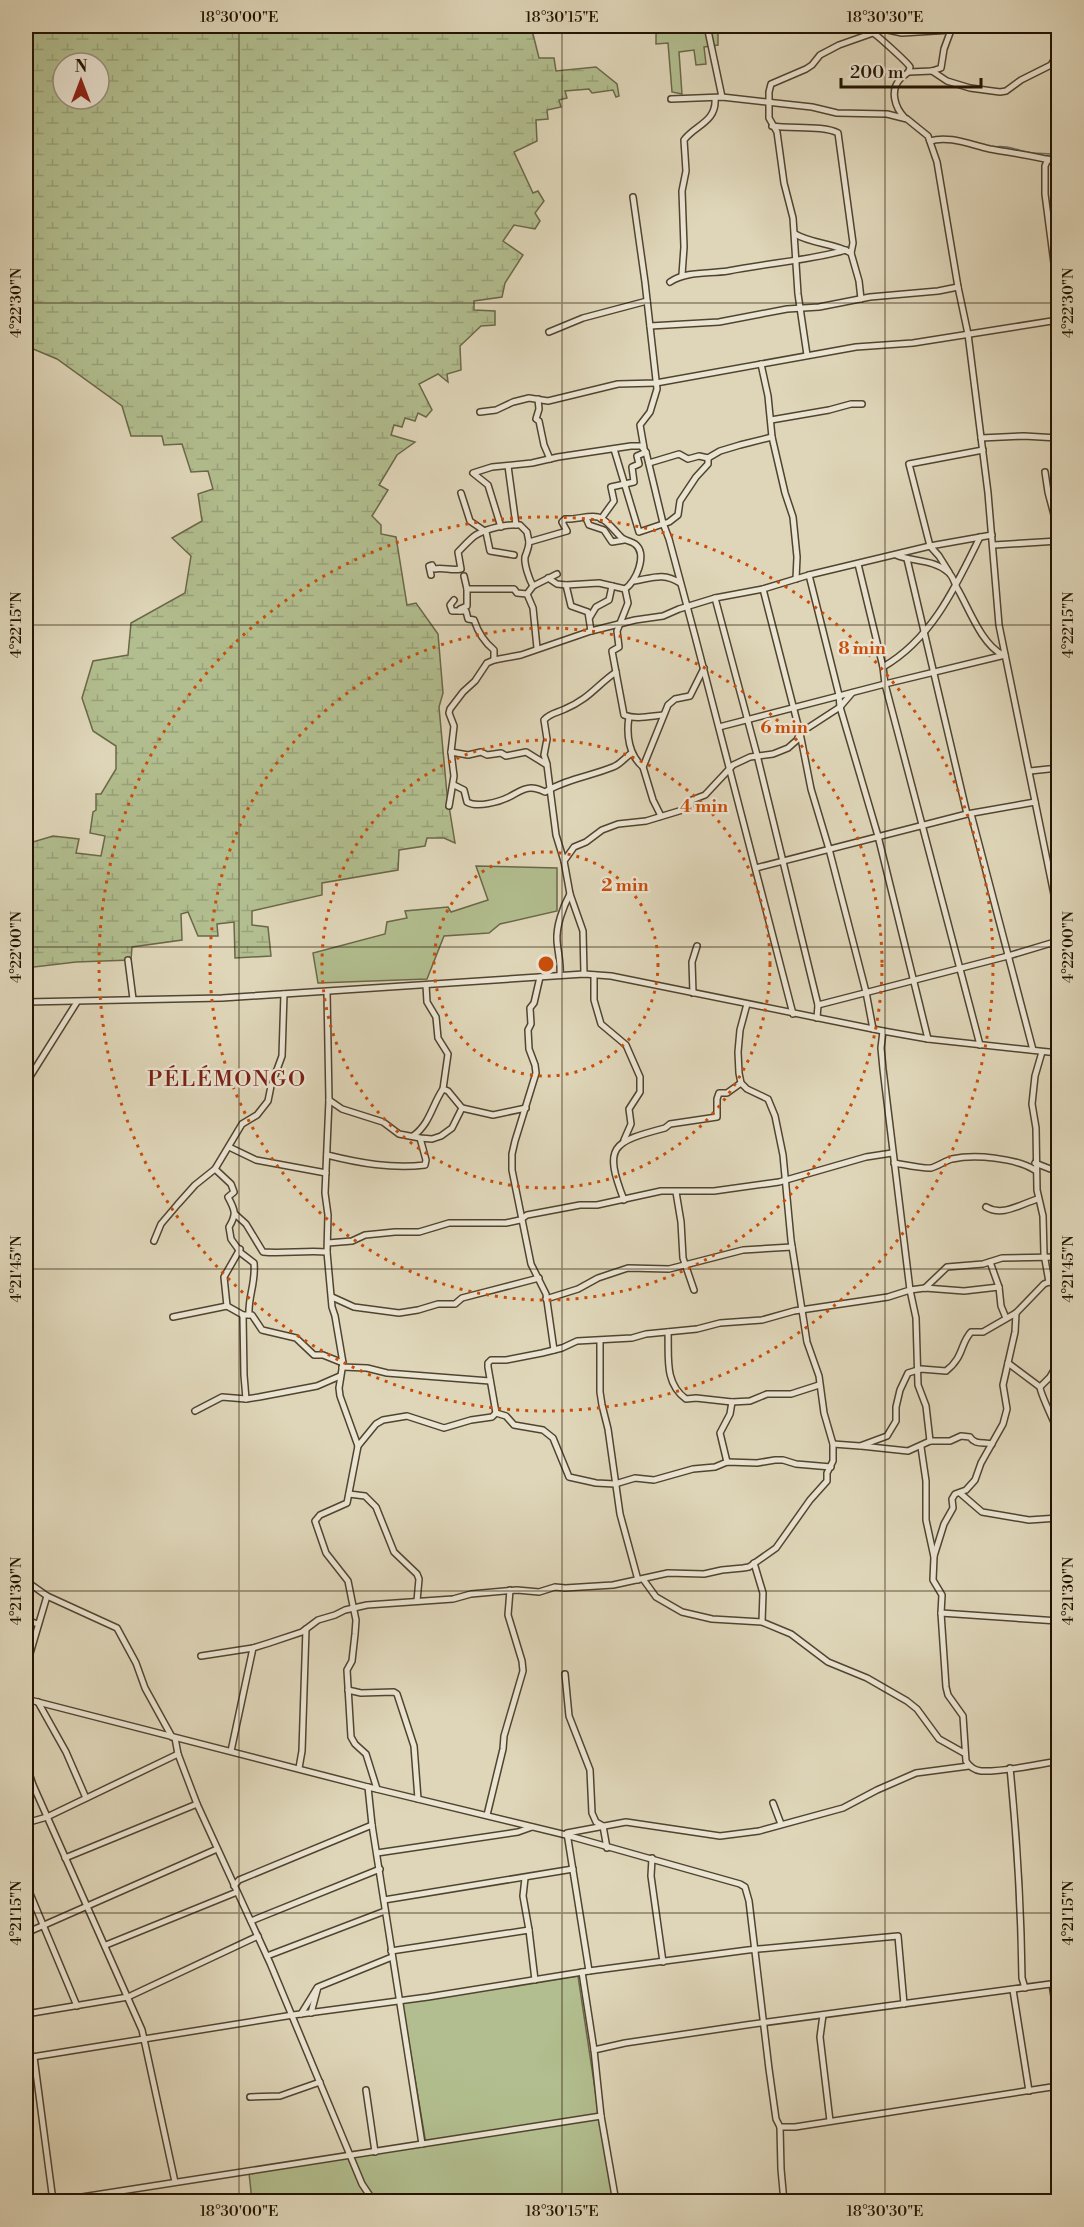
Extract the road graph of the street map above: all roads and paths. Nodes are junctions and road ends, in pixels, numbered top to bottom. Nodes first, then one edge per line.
1 (707, 26) edge
2 (963, 26) edge
3 (873, 29) edge
4 (951, 30) junction
5 (1059, 53) edge
6 (932, 71) junction
7 (909, 72) junction
8 (718, 98) junction
9 (671, 99) dead end
10 (769, 102) junction
11 (907, 119) junction
12 (772, 126) junction
13 (930, 141) junction
14 (1048, 159) junction
15 (1059, 162) edge
16 (633, 196) dead end
17 (795, 234) junction
18 (848, 251) junction
19 (796, 259) junction
20 (682, 275) junction
21 (670, 282) dead end
22 (958, 286) junction
23 (1059, 294) edge
24 (861, 299) junction
25 (647, 301) junction
26 (801, 308) junction
27 (1059, 320) edge
28 (650, 326) junction
29 (549, 332) dead end
30 (968, 334) junction
31 (807, 355) junction
32 (761, 364) junction
33 (656, 383) junction
34 (538, 399) junction
35 (862, 404) dead end
36 (480, 412) dead end
37 (771, 420) junction
38 (772, 437) junction
39 (981, 438) junction
40 (1059, 438) edge
41 (614, 450) junction
42 (645, 450) junction
43 (983, 450) junction
44 (708, 458) junction
45 (550, 459) junction
46 (649, 463) junction
47 (508, 466) junction
48 (1045, 472) dead end
49 (624, 484) junction
50 (461, 493) dead end
51 (586, 518) junction
52 (601, 519) junction
53 (663, 523) junction
54 (516, 525) junction
55 (501, 527) junction
56 (1059, 530) edge
57 (486, 532) junction
58 (639, 532) junction
59 (992, 535) junction
60 (980, 537) junction
61 (624, 540) junction
62 (1058, 541) edge
63 (529, 542) junction
64 (994, 545) junction
65 (930, 546) junction
66 (637, 547) junction
67 (514, 555) dead end
68 (896, 555) junction
69 (907, 559) junction
70 (858, 564) junction
71 (949, 572) junction
72 (431, 574) dead end
73 (557, 574) dead end
74 (1059, 574) edge
75 (809, 575) junction
76 (464, 576) dead end
77 (548, 578) junction
78 (796, 579) junction
79 (634, 581) junction
80 (680, 583) junction
81 (566, 585) junction
82 (533, 586) junction
83 (612, 586) junction
84 (956, 587) junction
85 (467, 589) junction
86 (625, 589) junction
87 (763, 589) junction
88 (527, 594) junction
89 (715, 598) junction
90 (454, 600) dead end
91 (686, 606) junction
92 (459, 611) junction
93 (590, 617) junction
94 (621, 624) junction
95 (591, 631) junction
96 (925, 632) junction
97 (537, 648) junction
98 (1005, 655) junction
99 (494, 660) junction
100 (883, 667) junction
101 (704, 668) junction
102 (616, 672) junction
103 (932, 672) junction
104 (885, 684) junction
105 (852, 693) junction
106 (839, 696) junction
107 (794, 707) junction
108 (840, 707) junction
109 (663, 715) junction
110 (629, 717) junction
111 (747, 719) junction
112 (718, 727) junction
113 (800, 733) junction
114 (451, 752) junction
115 (632, 753) junction
116 (758, 755) junction
117 (547, 765) junction
118 (643, 767) junction
119 (1059, 768) edge
120 (729, 769) junction
121 (1030, 771) junction
122 (454, 785) junction
123 (551, 788) junction
124 (1035, 802) junction
125 (449, 806) dead end
126 (969, 814) junction
127 (661, 816) junction
128 (921, 825) junction
129 (878, 836) junction
130 (829, 849) junction
131 (564, 861) junction
132 (782, 862) junction
133 (756, 868) junction
134 (570, 894) junction
135 (1059, 914) edge
136 (1059, 941) edge
137 (697, 946) dead end
138 (1008, 956) junction
139 (128, 960) dead end
140 (960, 968) junction
141 (584, 974) junction
142 (560, 975) junction
143 (594, 975) junction
144 (540, 977) junction
145 (913, 981) junction
146 (426, 985) junction
147 (327, 992) junction
148 (866, 992) junction
149 (693, 993) junction
150 (284, 994) junction
151 (133, 999) junction
152 (26, 1002) edge
153 (77, 1002) junction
154 (747, 1004) junction
155 (818, 1005) junction
156 (793, 1014) junction
157 (817, 1018) junction
158 (873, 1029) junction
159 (883, 1031) junction
160 (928, 1039) junction
161 (980, 1045) junction
162 (1033, 1050) junction
163 (1042, 1052) junction
164 (1059, 1053) edge
165 (26, 1083) edge
166 (741, 1083) junction
167 (443, 1089) junction
168 (329, 1100) junction
169 (462, 1108) junction
170 (526, 1108) junction
171 (413, 1136) junction
172 (420, 1138) junction
173 (624, 1140) junction
174 (229, 1147) junction
175 (892, 1153) junction
176 (327, 1155) junction
177 (894, 1162) junction
178 (1035, 1166) junction
179 (215, 1169) junction
180 (1059, 1172) edge
181 (326, 1173) junction
182 (785, 1181) junction
183 (676, 1192) junction
184 (624, 1200) junction
185 (1038, 1200) junction
186 (986, 1207) dead end
187 (235, 1214) junction
188 (522, 1218) junction
189 (154, 1241) dead end
190 (328, 1243) junction
191 (792, 1247) junction
192 (240, 1249) junction
193 (327, 1252) junction
194 (1059, 1257) edge
195 (1045, 1258) junction
196 (990, 1262) junction
197 (686, 1265) junction
198 (539, 1278) junction
199 (1049, 1282) junction
200 (1059, 1284) edge
201 (999, 1287) junction
202 (925, 1288) junction
203 (694, 1290) dead end
204 (910, 1290) junction
205 (332, 1297) junction
206 (546, 1299) junction
207 (227, 1306) junction
208 (802, 1311) junction
209 (1016, 1313) junction
210 (246, 1315) junction
211 (173, 1317) dead end
212 (1006, 1318) junction
213 (668, 1332) junction
214 (600, 1341) junction
215 (554, 1350) junction
216 (1008, 1363) junction
217 (1059, 1363) edge
218 (343, 1365) junction
219 (916, 1370) junction
220 (340, 1376) junction
221 (490, 1381) junction
222 (819, 1385) junction
223 (1040, 1387) junction
224 (26, 1399) edge
225 (246, 1399) junction
226 (732, 1402) junction
227 (195, 1411) dead end
228 (496, 1413) junction
229 (26, 1431) edge
230 (1059, 1431) edge
231 (930, 1441) junction
232 (833, 1444) junction
233 (992, 1444) junction
234 (358, 1446) junction
235 (860, 1446) junction
236 (921, 1447) junction
237 (727, 1462) junction
238 (831, 1467) junction
239 (615, 1484) junction
240 (960, 1493) junction
241 (349, 1494) junction
242 (1059, 1518) edge
243 (934, 1557) junction
244 (754, 1563) junction
245 (640, 1580) junction
246 (26, 1581) edge
247 (510, 1590) junction
248 (47, 1596) junction
249 (417, 1600) junction
250 (353, 1608) junction
251 (941, 1613) junction
252 (26, 1620) edge
253 (1059, 1621) edge
254 (762, 1622) junction
255 (38, 1624) junction
256 (306, 1629) junction
257 (253, 1648) junction
258 (27, 1656) edge
259 (201, 1656) dead end
260 (26, 1667) edge
261 (565, 1674) dead end
262 (348, 1690) junction
263 (26, 1699) edge
264 (38, 1702) junction
265 (173, 1738) junction
266 (231, 1751) junction
267 (964, 1753) junction
268 (178, 1754) junction
269 (1059, 1761) edge
270 (26, 1764) edge
271 (969, 1766) junction
272 (299, 1768) junction
273 (1010, 1768) junction
274 (368, 1787) junction
275 (377, 1789) junction
276 (86, 1798) junction
277 (418, 1798) junction
278 (773, 1803) dead end
279 (197, 1804) junction
280 (487, 1815) junction
281 (47, 1817) junction
282 (26, 1823) edge
283 (781, 1824) junction
284 (372, 1825) junction
285 (603, 1826) junction
286 (533, 1827) junction
287 (566, 1835) junction
288 (607, 1848) junction
289 (217, 1849) junction
290 (377, 1853) junction
291 (66, 1858) junction
292 (652, 1858) junction
293 (380, 1869) junction
294 (573, 1869) junction
295 (525, 1878) junction
296 (26, 1884) edge
297 (236, 1889) junction
298 (384, 1900) junction
299 (88, 1907) junction
300 (385, 1911) junction
301 (251, 1921) junction
302 (43, 1926) junction
303 (529, 1930) junction
304 (26, 1933) edge
305 (258, 1936) junction
306 (106, 1945) junction
307 (755, 1950) junction
308 (392, 1954) junction
309 (267, 1956) junction
310 (663, 1962) junction
311 (589, 1971) junction
312 (582, 1972) junction
313 (536, 1980) junction
314 (1055, 1984) edge
315 (318, 1987) junction
316 (1025, 1988) junction
317 (1013, 1990) junction
318 (128, 1997) junction
319 (399, 2000) junction
320 (904, 2004) junction
321 (77, 2006) junction
322 (26, 2013) edge
323 (311, 2013) junction
324 (301, 2014) junction
325 (293, 2015) junction
326 (823, 2015) junction
327 (1059, 2022) edge
328 (765, 2023) junction
329 (145, 2039) junction
330 (594, 2050) junction
331 (34, 2057) junction
332 (26, 2058) edge
333 (320, 2082) junction
334 (1059, 2086) edge
335 (366, 2090) dead end
336 (1029, 2091) junction
337 (250, 2097) dead end
338 (601, 2116) junction
339 (830, 2121) junction
340 (780, 2127) junction
341 (422, 2144) junction
342 (375, 2152) junction
343 (351, 2155) junction
344 (175, 2182) junction
345 (1059, 2197) edge
346 (52, 2201) edge
347 (374, 2202) edge
348 (616, 2202) edge
349 (784, 2202) edge
350 (1031, 2202) edge

1 - 8 street
2 - 4 street
3 - 4 street
3 - 7 street
3 - 10 street
4 - 6 street
5 - 6 street
6 - 7 street
7 - 11 street
8 - 9 street
8 - 10 street
8 - 20 street
10 - 11 street
10 - 12 street
11 - 13 street
12 - 17 street
12 - 18 street
13 - 14 street
13 - 22 street
14 - 15 street
14 - 23 street
16 - 25 street
17 - 18 street
17 - 19 street
18 - 19 street
18 - 24 street
19 - 20 street
19 - 26 street
20 - 21 street
22 - 24 street
22 - 30 street
24 - 26 street
25 - 28 street
25 - 29 street
26 - 28 street
26 - 31 street
27 - 30 street
28 - 33 street
30 - 31 street
30 - 39 street
31 - 32 street
32 - 33 street
32 - 37 street
33 - 34 street
33 - 42 street
34 - 36 street
34 - 45 street
35 - 37 street
37 - 38 street
38 - 44 street
38 - 78 street
39 - 40 street
39 - 43 street
41 - 42 street
41 - 45 street
41 - 49 street
42 - 46 street
42 - 49 street
43 - 59 street
43 - 65 street
44 - 46 street
44 - 53 street
45 - 47 street
46 - 53 street
47 - 54 street
47 - 55 street
48 - 56 street
49 - 52 street
49 - 58 street
50 - 57 street
51 - 52 street
51 - 61 street
51 - 63 street
52 - 61 street
53 - 58 street
53 - 80 street
54 - 55 street
54 - 63 street
55 - 57 street
57 - 67 street
57 - 72 street
58 - 66 street
59 - 60 street
59 - 64 street
60 - 65 street
60 - 84 street
61 - 66 street
62 - 64 street
62 - 74 street
63 - 82 street
64 - 98 street
65 - 68 street
65 - 71 street
66 - 79 street
68 - 69 street
68 - 70 street
69 - 71 street
69 - 96 street
70 - 75 street
70 - 100 street
71 - 84 street
73 - 77 street
75 - 78 street
75 - 106 street
76 - 85 street
77 - 81 street
77 - 82 street
78 - 87 street
79 - 80 street
79 - 86 street
80 - 91 street
81 - 83 street
81 - 93 street
82 - 88 street
83 - 86 street
83 - 93 street
84 - 96 street
84 - 98 street
85 - 88 street
85 - 92 street
86 - 94 street
87 - 89 street
87 - 107 street
88 - 97 street
89 - 91 street
89 - 111 street
90 - 92 street
91 - 94 street
91 - 101 street
92 - 99 street
93 - 95 street
94 - 95 street
94 - 102 street
95 - 97 street
96 - 100 street
96 - 103 street
97 - 99 street
98 - 103 street
98 - 121 street
99 - 114 street
100 - 104 street
101 - 109 street
101 - 112 street
102 - 110 street
102 - 117 street
103 - 104 street
103 - 126 street
104 - 105 street
104 - 128 street
105 - 106 street
105 - 108 street
106 - 107 street
106 - 108 street
107 - 111 street
107 - 113 street
108 - 113 street
108 - 129 street
109 - 110 street
109 - 118 street
110 - 115 street
111 - 112 street
111 - 116 street
112 - 120 street
113 - 116 street
113 - 130 street
114 - 117 street
114 - 122 street
115 - 118 street
115 - 123 street
116 - 120 street
116 - 132 street
117 - 123 street
118 - 127 street
119 - 121 street
120 - 127 street
120 - 133 street
121 - 124 street
122 - 123 street
122 - 125 street
123 - 131 street
124 - 126 street
124 - 135 street
126 - 128 street
126 - 138 street
127 - 131 street
128 - 129 street
128 - 140 street
129 - 130 street
129 - 145 street
130 - 132 street
130 - 148 street
131 - 134 street
132 - 133 street
132 - 155 street
133 - 156 street
134 - 141 street
134 - 142 street
136 - 138 street
137 - 149 street
138 - 140 street
138 - 162 street
139 - 151 street
140 - 145 street
140 - 161 street
141 - 142 street
141 - 143 street
142 - 144 street
143 - 149 street
143 - 173 street
144 - 146 street
144 - 170 street
145 - 148 street
145 - 160 street
146 - 147 street
146 - 167 street
147 - 150 street
147 - 168 street
148 - 155 street
148 - 158 street
149 - 154 street
150 - 151 street
150 - 174 street
151 - 153 street
152 - 153 street
153 - 165 street
154 - 156 street
154 - 166 street
155 - 157 street
156 - 157 street
157 - 158 street
158 - 159 street
159 - 160 street
159 - 175 street
160 - 161 street
161 - 162 street
162 - 163 street
163 - 164 street
163 - 178 street
166 - 173 street
166 - 182 street
167 - 169 street
167 - 171 street
168 - 171 street
168 - 176 street
169 - 170 street
169 - 172 street
170 - 188 street
171 - 172 street
172 - 176 street
173 - 184 street
174 - 179 street
174 - 181 street
175 - 177 street
175 - 182 street
176 - 181 street
177 - 178 street
177 - 204 street
178 - 180 street
178 - 185 street
179 - 187 street
179 - 189 street
181 - 190 street
182 - 183 street
182 - 191 street
183 - 184 street
183 - 197 street
184 - 188 street
185 - 186 street
185 - 195 street
187 - 192 street
187 - 193 street
188 - 190 street
188 - 198 street
190 - 193 street
191 - 197 street
191 - 208 street
192 - 207 street
192 - 210 street
193 - 205 street
194 - 195 street
195 - 196 street
195 - 199 street
196 - 201 street
196 - 202 street
197 - 203 street
197 - 206 street
198 - 205 street
198 - 206 street
199 - 200 street
199 - 209 street
201 - 202 street
201 - 212 street
202 - 204 street
204 - 208 street
204 - 219 street
205 - 218 street
206 - 215 street
207 - 210 street
207 - 211 street
208 - 213 street
208 - 222 street
209 - 212 street
209 - 216 street
210 - 218 street
210 - 225 street
212 - 219 street
213 - 214 street
213 - 226 street
214 - 215 street
214 - 239 street
215 - 221 street
216 - 223 street
216 - 233 street
217 - 223 street
218 - 220 street
218 - 221 street
219 - 231 street
219 - 235 street
220 - 225 street
220 - 234 street
221 - 228 street
222 - 226 street
222 - 232 street
223 - 230 street
224 - 229 street
225 - 227 street
226 - 237 street
228 - 234 street
228 - 239 street
231 - 233 street
231 - 236 street
232 - 235 street
232 - 238 street
233 - 240 street
234 - 241 street
235 - 236 street
236 - 243 street
237 - 238 street
237 - 239 street
238 - 244 street
239 - 245 street
240 - 242 street
240 - 243 street
241 - 249 street
241 - 250 street
243 - 251 street
244 - 245 street
244 - 254 street
245 - 247 street
245 - 254 street
246 - 248 street
247 - 249 street
247 - 280 street
248 - 255 street
248 - 265 street
249 - 250 street
250 - 256 street
250 - 262 street
251 - 253 street
251 - 267 street
252 - 255 street
254 - 267 street
255 - 258 street
256 - 257 street
256 - 272 street
257 - 259 street
257 - 266 street
258 - 260 street
261 - 285 street
262 - 275 street
262 - 277 street
263 - 264 street
264 - 265 street
264 - 276 street
265 - 266 street
265 - 268 street
266 - 272 street
267 - 271 street
268 - 276 street
268 - 279 street
269 - 273 street
270 - 281 street
271 - 273 street
271 - 283 street
272 - 274 street
273 - 316 street
274 - 275 street
274 - 284 street
275 - 277 street
276 - 281 street
277 - 280 street
278 - 283 street
279 - 289 street
279 - 291 street
280 - 286 street
281 - 282 street
281 - 291 street
283 - 285 street
284 - 290 street
284 - 297 street
285 - 287 street
285 - 288 street
286 - 287 street
286 - 290 street
287 - 288 street
287 - 294 street
288 - 292 street
289 - 297 street
289 - 299 street
290 - 293 street
291 - 299 street
292 - 307 street
292 - 310 street
293 - 298 street
293 - 301 street
294 - 295 street
294 - 311 street
295 - 298 street
295 - 303 street
296 - 302 street
297 - 301 street
297 - 306 street
298 - 300 street
299 - 302 street
299 - 306 street
300 - 308 street
300 - 309 street
301 - 305 street
302 - 304 street
302 - 321 street
303 - 308 street
303 - 313 street
305 - 309 street
305 - 318 street
306 - 318 street
307 - 310 street
307 - 320 street
307 - 328 street
308 - 315 street
308 - 319 street
309 - 325 street
310 - 311 street
311 - 312 street
312 - 313 street
312 - 330 street
313 - 319 street
314 - 316 street
314 - 327 street
315 - 323 street
315 - 324 street
316 - 317 street
317 - 320 street
317 - 336 street
318 - 321 street
318 - 329 street
319 - 323 street
319 - 341 street
320 - 326 street
321 - 322 street
323 - 324 street
324 - 325 street
325 - 329 street
325 - 333 street
326 - 328 street
326 - 339 street
328 - 330 street
328 - 340 street
329 - 331 street
329 - 344 street
330 - 338 street
331 - 332 street
331 - 346 street
333 - 337 street
333 - 343 street
334 - 336 street
335 - 342 street
336 - 339 street
338 - 341 street
338 - 348 street
339 - 340 street
340 - 349 street
341 - 342 street
342 - 343 street
343 - 344 street
343 - 347 street
344 - 346 street
345 - 350 street

